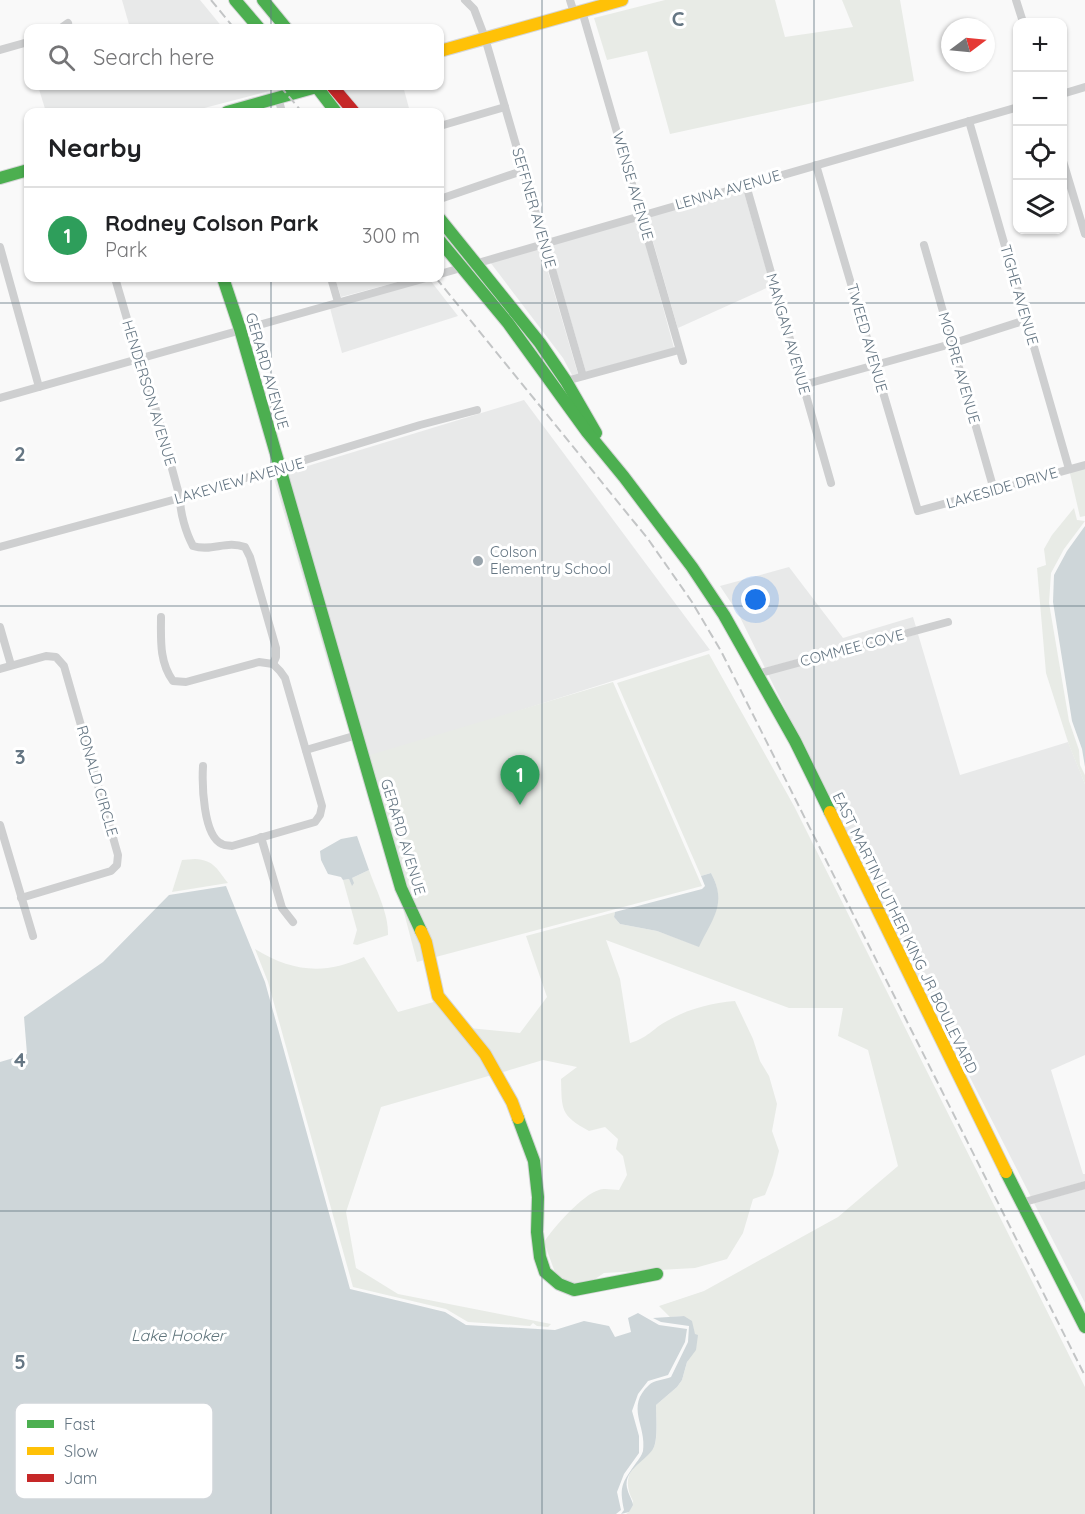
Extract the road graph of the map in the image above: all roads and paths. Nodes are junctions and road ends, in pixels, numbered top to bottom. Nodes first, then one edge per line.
1 (235, 0) edge
2 (243, 0) edge
3 (262, 0) edge
4 (465, 0) edge
5 (570, 0) edge
6 (622, 0) edge
7 (1016, 0) edge
8 (578, 12) junction
9 (1022, 18) edge
10 (256, 24) edge
11 (263, 24) edge
12 (283, 24) edge
13 (485, 38) junction
14 (24, 43) edge
15 (444, 50) edge
16 (0, 51) edge
17 (1085, 87) edge
18 (320, 90) edge
19 (335, 90) edge
20 (285, 92) edge
21 (1067, 92) edge
22 (505, 107) junction
23 (239, 108) edge
24 (283, 108) edge
25 (333, 108) edge
26 (351, 108) edge
27 (1013, 108) edge
28 (969, 121) junction
29 (444, 125) edge
30 (816, 165) junction
31 (24, 171) edge
32 (522, 171) junction
33 (1067, 175) edge
34 (0, 178) edge
35 (746, 185) junction
36 (444, 198) edge
37 (641, 215) junction
38 (444, 226) edge
39 (1085, 234) edge
40 (444, 244) edge
41 (544, 244) junction
42 (924, 245) dead end
43 (0, 247) edge
44 (468, 265) junction
45 (444, 273) edge
46 (116, 282) edge
47 (224, 282) edge
48 (332, 282) edge
49 (411, 282) edge
50 (338, 302) junction
51 (1026, 320) junction
52 (240, 329) junction
53 (951, 344) junction
54 (679, 351) junction
55 (141, 358) junction
56 (682, 361) dead end
57 (875, 366) junction
58 (583, 376) junction
59 (566, 381) junction
60 (803, 385) junction
61 (39, 387) junction
62 (0, 398) edge
63 (477, 410) dead end
64 (1085, 465) edge
65 (280, 469) junction
66 (1069, 469) junction
67 (624, 477) junction
68 (831, 483) dead end
69 (994, 490) junction
70 (180, 498) junction
71 (918, 511) joint
72 (0, 547) edge
73 (161, 617) dead end
74 (948, 622) dead end
75 (0, 627) edge
76 (273, 664) junction
77 (11, 665) junction
78 (0, 669) edge
79 (757, 674) junction
80 (357, 735) junction
81 (306, 750) junction
82 (203, 766) dead end
83 (0, 825) edge
84 (261, 837) junction
85 (4, 852) edge
86 (21, 898) junction
87 (293, 922) dead end
88 (33, 936) dead end
89 (1085, 1185) edge
90 (1021, 1203) junction
91 (657, 1274) dead end
92 (1085, 1327) edge

1 - 10 main road
2 - 11 main road
3 - 12 main road
4 - 13 street, SEFFNER AVENUE
5 - 8 street, WENSE AVENUE
6 - 8 main road
7 - 9 street
8 - 13 main road
8 - 37 street, WENSE AVENUE
13 - 15 main road
13 - 22 street, SEFFNER AVENUE
14 - 16 street
17 - 21 street
18 - 25 main road
19 - 26 main road
20 - 23 main road
20 - 24 street
22 - 29 street
22 - 32 street, SEFFNER AVENUE
27 - 28 street, LENNA AVENUE
28 - 30 street, LENNA AVENUE
28 - 51 street, TIGHE AVENUE
30 - 35 street, LENNA AVENUE
30 - 57 street, TWEED AVENUE
31 - 34 main road
32 - 36 street
32 - 41 street, SEFFNER AVENUE
33 - 39 street
35 - 37 street, LENNA AVENUE
35 - 60 street, MANGAN AVENUE
37 - 41 street, LENNA AVENUE
37 - 54 street, WENSE AVENUE
38 - 44 main road
40 - 44 main road
41 - 44 street, LENNA AVENUE
41 - 58 street, SEFFNER AVENUE
42 - 53 street, MOORE AVENUE
43 - 61 street
44 - 45 street, LENNA AVENUE
44 - 59 main road
44 - 67 main road
46 - 55 street, HENDERSON AVENUE
47 - 52 main road, GERARD AVENUE
48 - 50 street
49 - 50 street
50 - 52 street
51 - 53 street
51 - 66 street, TIGHE AVENUE
52 - 55 street
52 - 65 main road, GERARD AVENUE
53 - 57 street
53 - 69 street, MOORE AVENUE
54 - 56 street, WENSE AVENUE
54 - 58 street
55 - 61 street
55 - 70 street, HENDERSON AVENUE
57 - 60 street
57 - 71 street, TWEED AVENUE
58 - 59 street
59 - 67 main road
60 - 68 street, MANGAN AVENUE
61 - 62 street
63 - 65 street, LAKEVIEW AVENUE
64 - 66 street, LAKESIDE DRIVE
65 - 70 street, LAKEVIEW AVENUE
65 - 80 main road, GERARD AVENUE
66 - 69 street, LAKESIDE DRIVE
67 - 79 main road, EAST MARTIN LUTHER KING JR BOULEVARD
69 - 71 street, LAKESIDE DRIVE
70 - 72 street, LAKEVIEW AVENUE
70 - 76 street, HENDERSON AVENUE
73 - 76 street
74 - 79 street, COMMEE COVE
75 - 77 street
76 - 81 street
77 - 78 street, RONALD CIRCLE
77 - 86 street, RONALD CIRCLE
79 - 90 main road, EAST MARTIN LUTHER KING JR BOULEVARD
80 - 81 street
80 - 91 main road, GERARD AVENUE
81 - 84 street
82 - 84 street
83 - 85 street
84 - 87 street
85 - 86 street
86 - 88 street
89 - 90 street
90 - 92 main road, EAST MARTIN LUTHER KING JR BOULEVARD

